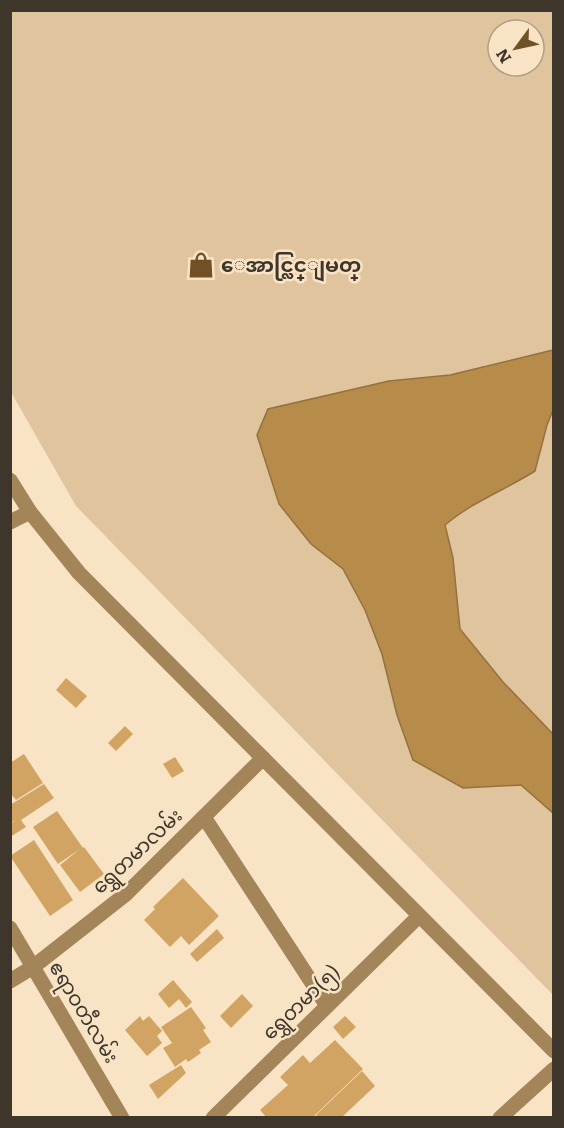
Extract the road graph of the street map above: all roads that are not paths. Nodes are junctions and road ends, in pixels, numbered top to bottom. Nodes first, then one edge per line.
1 (10, 480) edge
2 (30, 512) junction
3 (10, 522) edge
4 (263, 758) junction
5 (204, 817) junction
6 (419, 916) junction
7 (10, 928) edge
8 (33, 967) junction
9 (10, 981) edge
10 (327, 1006) junction
11 (554, 1051) edge
12 (554, 1069) edge
13 (122, 1118) edge
14 (213, 1118) edge
15 (500, 1118) edge

1 - 2 street
2 - 3 street
2 - 4 street
4 - 5 street, ရွှေတမာလမ်း
4 - 6 street
5 - 8 street, ရွှေတမာလမ်း
5 - 10 street
6 - 10 street, ရွှေတမာ(၅)
6 - 11 street
7 - 8 street, ဧရာဝတီလမ်း
8 - 9 street, ရွှေတမာလမ်း
8 - 13 street, ဧရာဝတီလမ်း
10 - 14 street, ရွှေတမာ(၅)
12 - 15 street

